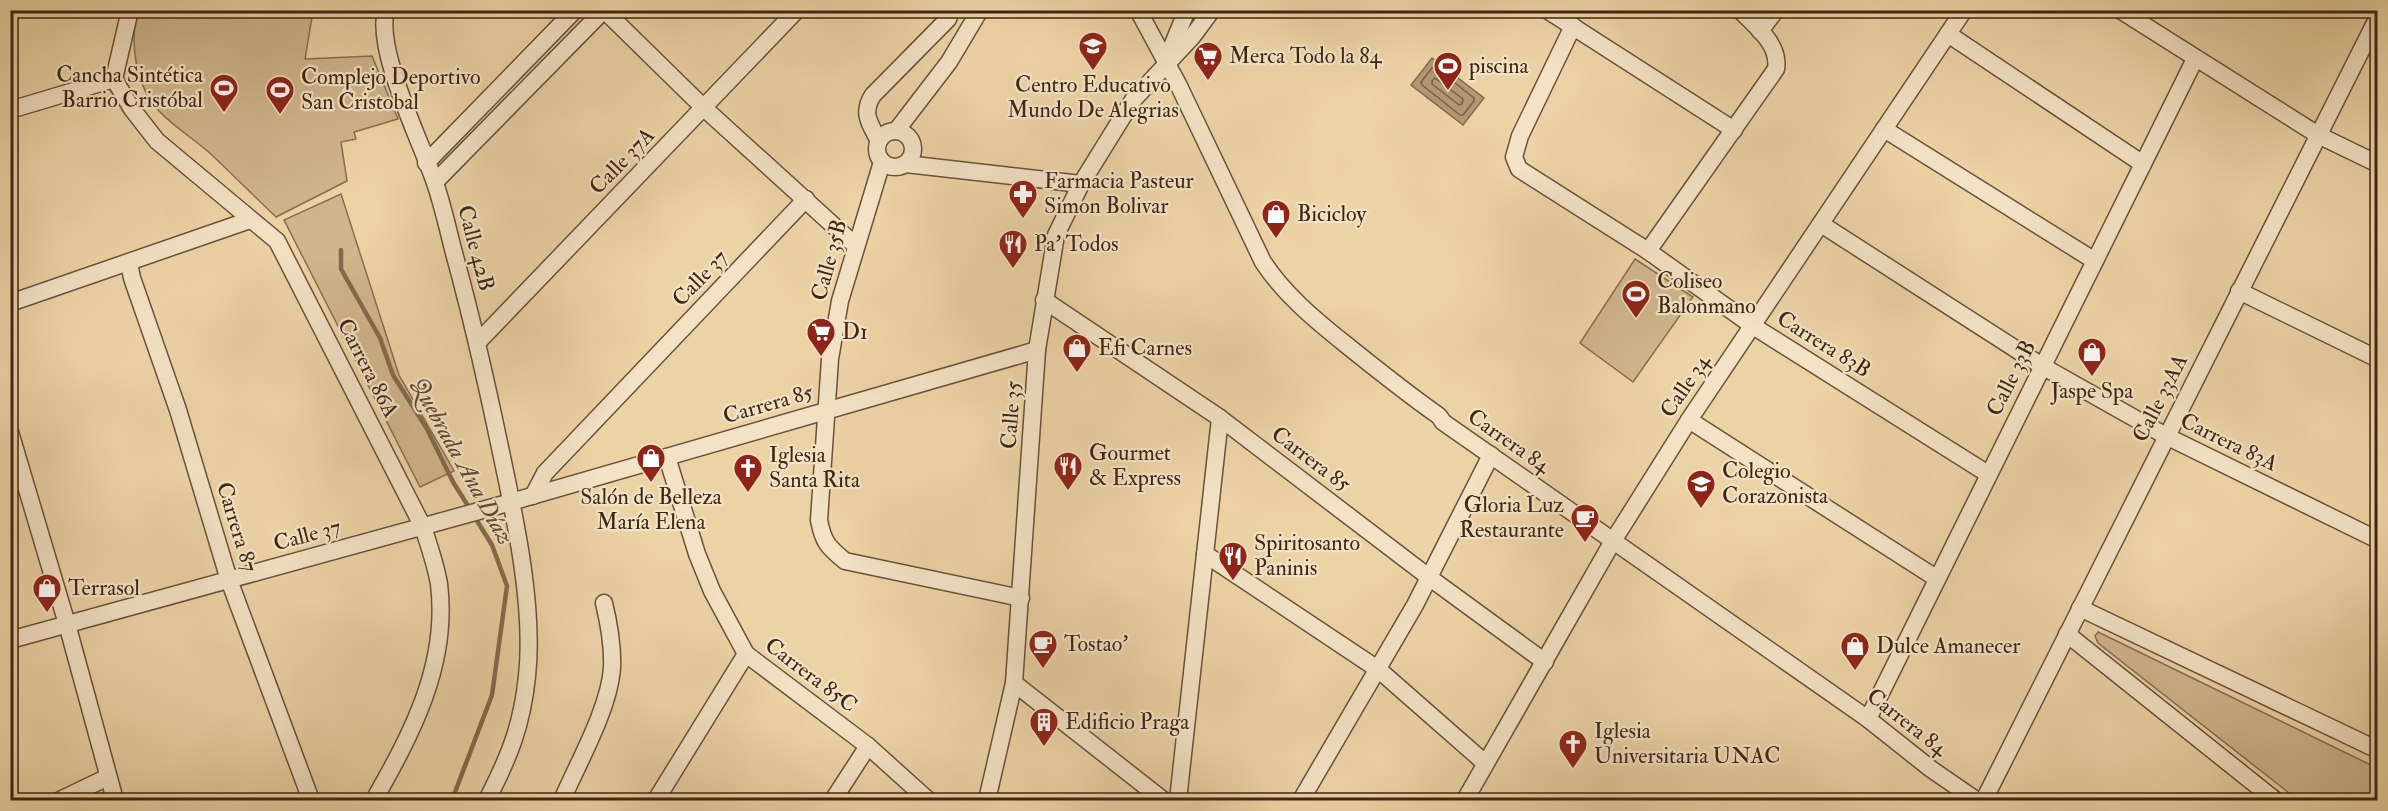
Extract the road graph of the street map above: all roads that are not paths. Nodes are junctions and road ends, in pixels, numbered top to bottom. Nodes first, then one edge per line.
1 (130, 10) edge
2 (575, 10) edge
3 (797, 10) edge
4 (951, 10) edge
5 (980, 10) edge
6 (1138, 10) edge
7 (1187, 10) edge
8 (1212, 10) edge
9 (1740, 10) edge
10 (1776, 10) edge
11 (1964, 10) edge
12 (2120, 10) edge
13 (604, 11) edge
14 (1555, 12) edge
15 (387, 13) edge
16 (2378, 17) edge
17 (1573, 26) junction
18 (1760, 31) junction
19 (1948, 34) junction
20 (2195, 59) junction
21 (1166, 63) junction
22 (114, 79) junction
23 (704, 108) junction
24 (10, 110) edge
25 (1884, 129) junction
26 (896, 130) junction
27 (1734, 130) junction
28 (2318, 135) junction
29 (879, 141) junction
30 (882, 162) junction
31 (426, 163) junction
32 (906, 164) junction
33 (2143, 164) junction
34 (2378, 164) edge
35 (435, 182) junction
36 (1082, 184) junction
37 (806, 199) junction
38 (250, 220) junction
39 (1821, 224) junction
40 (856, 246) junction
41 (1648, 251) junction
42 (2095, 261) junction
43 (129, 264) junction
44 (2239, 291) junction
45 (1044, 300) junction
46 (10, 303) edge
47 (1753, 326) junction
48 (478, 342) junction
49 (1037, 350) junction
50 (2378, 359) edge
51 (2042, 366) junction
52 (826, 411) junction
53 (1220, 418) junction
54 (1689, 420) junction
55 (10, 432) edge
56 (2166, 436) junction
57 (1491, 455) junction
58 (666, 457) junction
59 (14, 460) edge
60 (1988, 474) junction
61 (533, 496) junction
62 (504, 504) junction
63 (423, 527) junction
64 (2378, 540) edge
65 (1613, 541) junction
66 (1205, 554) junction
67 (1430, 578) junction
68 (1936, 578) junction
69 (229, 580) junction
70 (1021, 598) junction
71 (604, 603) dead end
72 (2080, 608) junction
73 (67, 624) junction
74 (2067, 634) junction
75 (10, 640) edge
76 (746, 654) junction
77 (1545, 662) junction
78 (1379, 670) junction
79 (1014, 682) junction
80 (1868, 719) junction
81 (868, 746) junction
82 (2378, 750) edge
83 (1485, 763) junction
84 (108, 777) junction
85 (60, 801) edge
86 (115, 801) edge
87 (311, 801) edge
88 (374, 801) edge
89 (487, 801) edge
90 (562, 801) edge
91 (656, 801) edge
92 (833, 801) edge
93 (928, 801) edge
94 (987, 801) edge
95 (1163, 801) edge
96 (1178, 801) edge
97 (1301, 801) edge
98 (1465, 801) edge
99 (1976, 801) edge
100 (1984, 801) edge
101 (2275, 801) edge

1 - 22 street
2 - 31 street
3 - 23 street, Calle 37A
4 - 29 street
5 - 26 street
6 - 21 street, Carrera 84
7 - 21 street, Calle 35
8 - 21 street, Calle 35
9 - 18 street
10 - 18 street
11 - 19 street, Calle 34
12 - 20 street
13 - 23 street
13 - 35 street
14 - 17 street
15 - 31 street, Calle 42B
16 - 28 street, Calle 33AA
17 - 27 street
17 - 41 street, Carrera 83B
18 - 27 street
19 - 25 street, Calle 34
19 - 33 street
20 - 28 street
20 - 33 street, Calle 33B
21 - 36 street, Calle 35
21 - 57 street, Carrera 84
22 - 24 street
22 - 38 street, Carrera 86A
23 - 37 street
23 - 48 street, Calle 37A
25 - 39 street, Calle 34
25 - 42 street
26 - 29 street
26 - 32 street
27 - 41 street
28 - 34 street
28 - 44 street, Calle 33AA
29 - 30 street
30 - 32 street
30 - 40 street, Calle 35B
31 - 35 street, Calle 42B
32 - 36 street
33 - 42 street, Calle 33B
35 - 48 street, Calle 42B
36 - 45 street, Calle 35
37 - 40 street
37 - 61 street, Calle 37
38 - 43 street
38 - 63 street, Carrera 86A
39 - 47 street, Calle 34
39 - 51 street, Carrera 83A
40 - 52 street, Calle 35B
41 - 47 street, Carrera 83B
42 - 51 street, Calle 33B
43 - 46 street
43 - 69 street, Carrera 87
44 - 50 street
44 - 56 street, Calle 33AA
45 - 49 street, Calle 35
45 - 53 street, Carrera 85
47 - 54 street, Calle 34
47 - 60 street, Carrera 83B
48 - 62 street, Calle 42B
49 - 52 street, Carrera 85
49 - 70 street, Calle 35
51 - 56 street, Carrera 83A
51 - 60 street, Calle 33B
52 - 58 street, Carrera 85
52 - 70 street, Calle 35B
53 - 66 street
53 - 67 street, Carrera 85
54 - 65 street, Calle 34
54 - 68 street
55 - 59 street
56 - 64 street, Carrera 83A
56 - 72 street, Calle 33AA
57 - 65 street, Carrera 84
57 - 67 street
58 - 61 street, Carrera 85
58 - 76 street, Carrera 85C
59 - 73 street
60 - 68 street, Calle 33B
61 - 62 street, Carrera 85
62 - 63 street, Calle 37
62 - 89 street
63 - 69 street, Calle 37
63 - 88 street, Carrera 86A
65 - 77 street, Calle 34
65 - 80 street, Carrera 84
66 - 78 street
66 - 96 street
67 - 77 street, Carrera 85
67 - 78 street
68 - 80 street, Calle 33B
69 - 73 street, Calle 37
69 - 87 street, Carrera 87
70 - 79 street, Calle 35
71 - 90 street
72 - 74 street, Calle 33AA
72 - 82 street
73 - 75 street, Calle 37
73 - 84 street
74 - 100 street, Calle 33AA
74 - 101 street
76 - 81 street, Carrera 85C
76 - 91 street
77 - 83 street, Calle 34
78 - 83 street
78 - 97 street
79 - 94 street, Calle 35
79 - 95 street
80 - 99 street, Carrera 84
81 - 92 street
81 - 93 street, Carrera 85C
83 - 98 street, Calle 34
84 - 85 street
84 - 86 street

